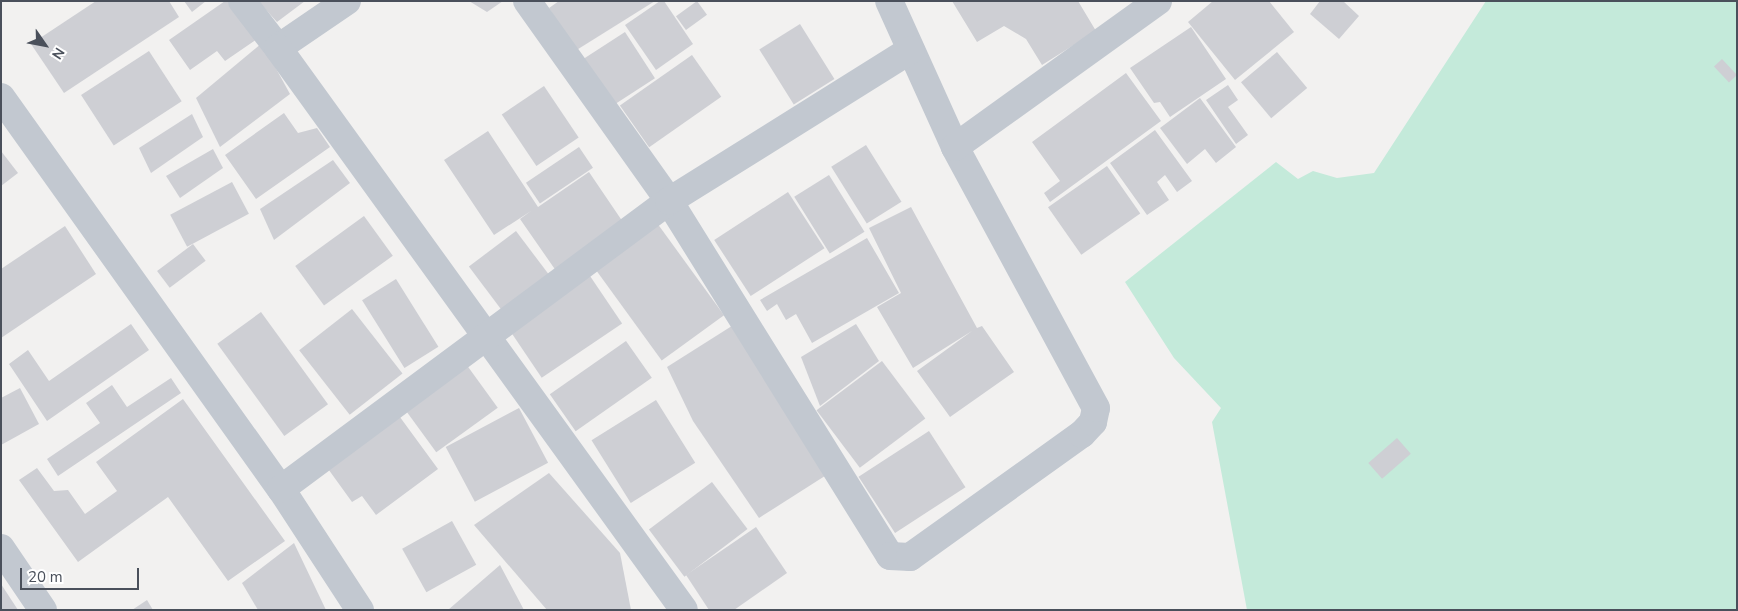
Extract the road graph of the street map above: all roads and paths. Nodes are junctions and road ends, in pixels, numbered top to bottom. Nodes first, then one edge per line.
1 (242, 1) edge
2 (347, 1) edge
3 (527, 1) edge
4 (889, 1) edge
5 (1158, 1) edge
6 (278, 48) junction
7 (911, 50) junction
8 (1, 97) edge
9 (956, 147) junction
10 (669, 202) junction
11 (484, 336) junction
12 (281, 489) junction
13 (1, 548) edge
14 (42, 610) edge
15 (360, 610) edge
16 (684, 610) edge

1 - 6 street
2 - 6 street
3 - 10 street
4 - 7 street
5 - 9 street
6 - 11 street
7 - 9 street
7 - 10 street
8 - 12 street
9 - 10 street
10 - 11 street
11 - 12 street
11 - 16 street
12 - 15 street
13 - 14 street

